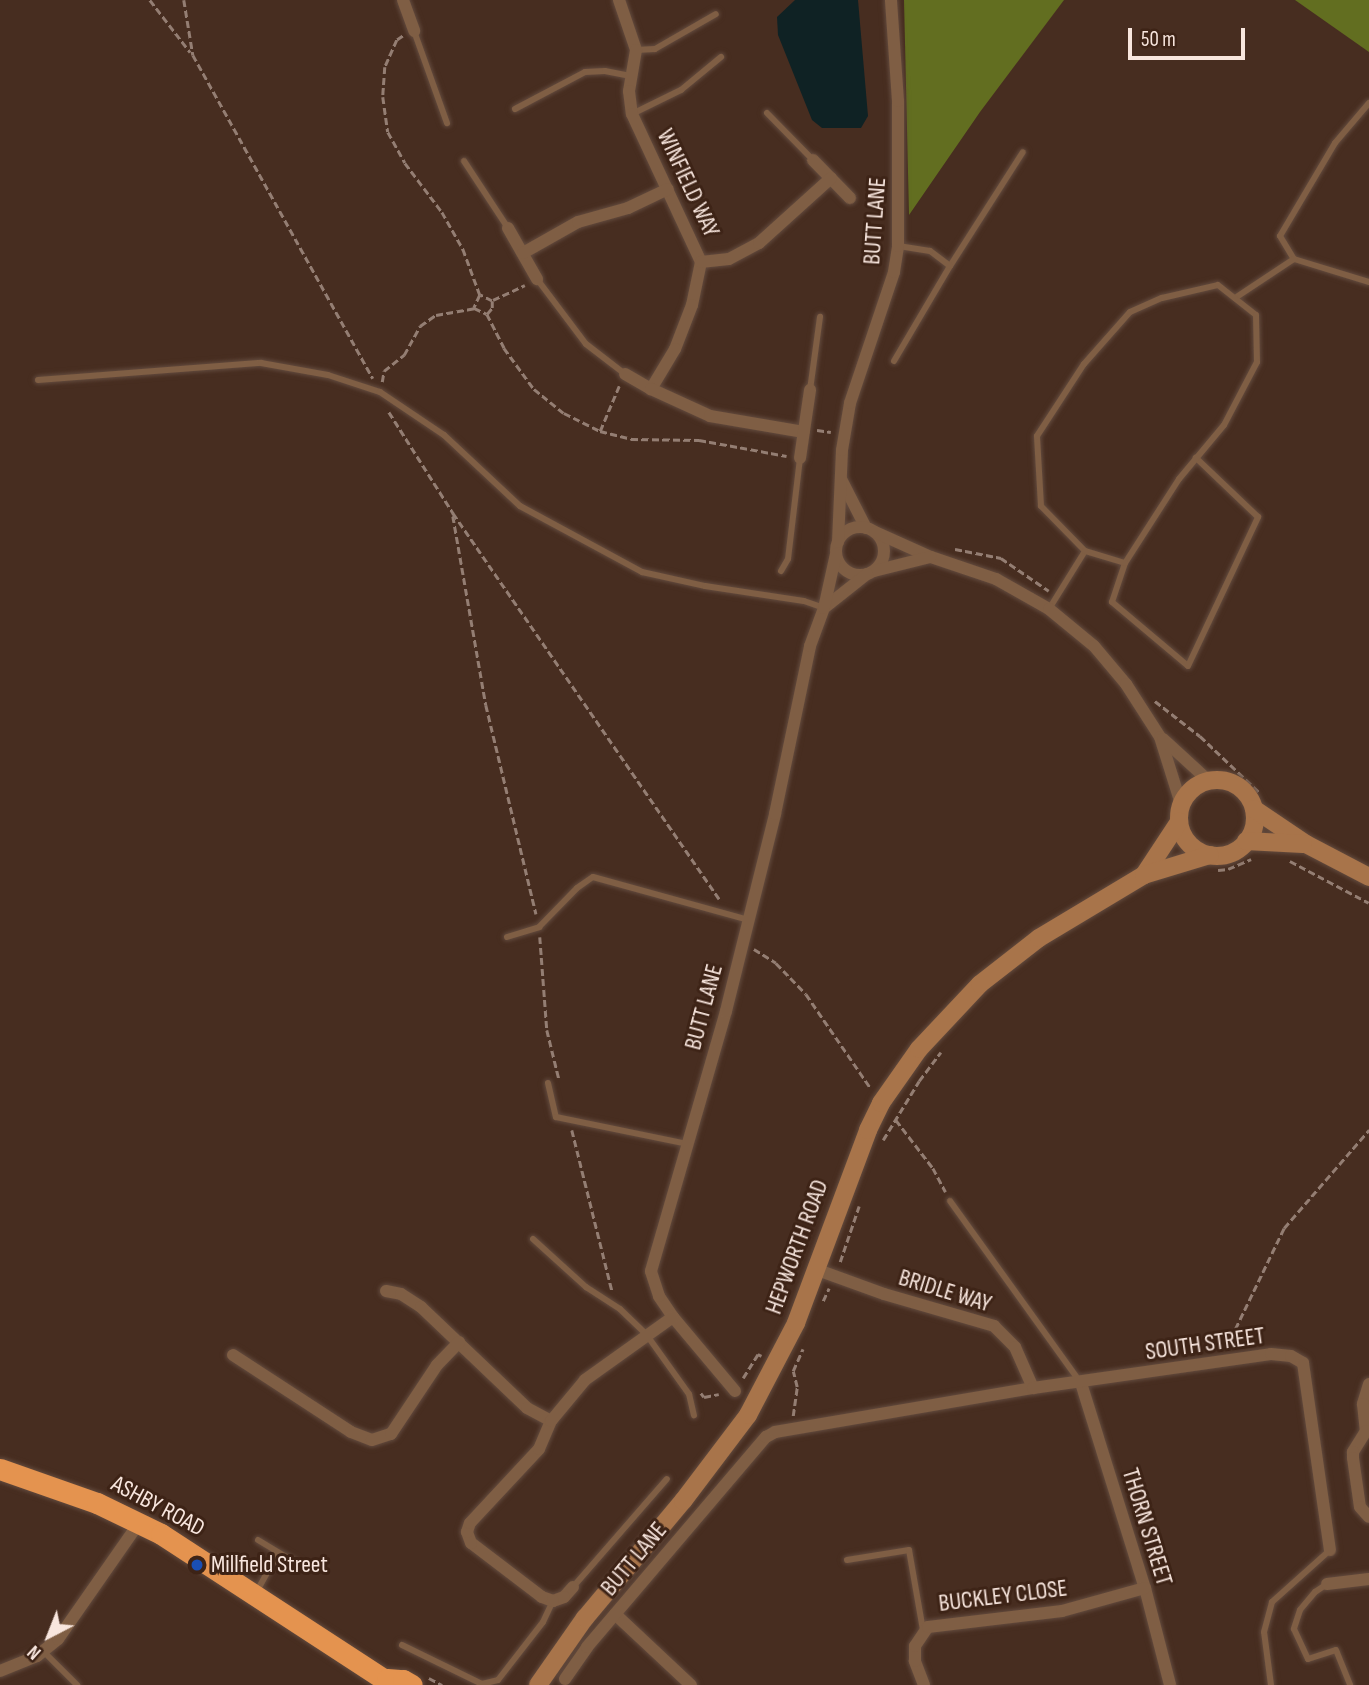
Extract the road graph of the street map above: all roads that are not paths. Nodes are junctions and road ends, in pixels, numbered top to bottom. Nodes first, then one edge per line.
1 (619, 0) edge
2 (891, 0) edge
3 (405, 1) edge
4 (716, 14) dead end
5 (414, 31) joint
6 (636, 50) junction
7 (721, 57) dead end
8 (631, 76) junction
9 (1369, 103) edge
10 (515, 108) dead end
11 (767, 113) dead end
12 (632, 114) junction
13 (447, 123) dead end
14 (1023, 152) dead end
15 (813, 160) joint
16 (464, 162) dead end
17 (831, 178) junction
18 (668, 189) junction
19 (850, 198) dead end
20 (508, 228) joint
21 (898, 246) junction
22 (523, 253) junction
23 (1294, 259) junction
24 (701, 262) junction
25 (950, 266) junction
26 (537, 279) joint
27 (1369, 282) edge
28 (1235, 298) junction
29 (820, 317) dead end
30 (894, 360) dead end
31 (625, 374) joint
32 (38, 380) dead end
33 (651, 389) junction
34 (810, 390) joint
35 (804, 430) junction
36 (800, 458) joint
37 (1196, 458) junction
38 (841, 479) junction
39 (871, 530) junction
40 (837, 548) junction
41 (1085, 551) junction
42 (931, 557) junction
43 (1125, 563) junction
44 (781, 571) dead end
45 (871, 572) junction
46 (824, 608) junction
47 (1049, 609) junction
48 (1160, 737) junction
49 (1209, 781) junction
50 (1257, 802) junction
51 (1180, 813) junction
52 (1306, 844) junction
53 (1251, 849) junction
54 (1212, 863) junction
55 (1144, 875) junction
56 (1369, 877) edge
57 (749, 920) junction
58 (507, 937) dead end
59 (548, 1083) dead end
60 (688, 1144) junction
61 (950, 1201) road end
62 (533, 1239) dead end
63 (816, 1269) junction
64 (386, 1291) dead end
65 (673, 1317) junction
66 (646, 1334) junction
67 (459, 1342) junction
68 (233, 1356) dead end
69 (1081, 1383) junction
70 (1369, 1384) edge
71 (1033, 1388) junction
72 (735, 1391) road end
73 (694, 1415) dead end
74 (551, 1421) junction
75 (765, 1437) joint
76 (0, 1469) edge
77 (667, 1479) dead end
78 (1369, 1517) edge
79 (139, 1523) junction
80 (257, 1540) dead end
81 (1330, 1550) joint
82 (278, 1553) junction
83 (847, 1560) dead end
84 (298, 1564) dead end
85 (1369, 1579) edge
86 (1327, 1584) joint
87 (573, 1587) joint
88 (1145, 1588) junction
89 (255, 1594) junction
90 (552, 1601) junction
91 (615, 1614) junction
92 (923, 1632) junction
93 (402, 1645) dead end
94 (44, 1652) junction
95 (0, 1671) edge
96 (416, 1679) edge
97 (565, 1679) dead end
98 (390, 1682) edge
99 (77, 1685) edge
100 (538, 1685) edge
101 (691, 1685) edge
102 (924, 1685) edge
103 (1170, 1685) edge
104 (1272, 1685) edge
105 (1350, 1685) edge

1 - 6 street, WINFIELD WAY
2 - 21 street, BUTT LANE
3 - 5 street
4 - 6 lane
5 - 13 lane
6 - 8 street, WINFIELD WAY
7 - 12 lane
8 - 10 lane
8 - 12 street, WINFIELD WAY
9 - 23 lane
11 - 15 lane
12 - 18 street, WINFIELD WAY
14 - 25 lane
15 - 17 street
16 - 20 lane
17 - 19 street
17 - 24 street
18 - 22 street
18 - 24 street, WINFIELD WAY
20 - 22 street
21 - 25 lane
21 - 38 street, BUTT LANE
22 - 26 street
23 - 27 lane
23 - 28 lane
24 - 33 street, WINFIELD WAY
25 - 30 lane
26 - 31 lane
28 - 37 lane
28 - 41 lane
29 - 34 lane
31 - 33 street
32 - 46 lane
33 - 35 street
34 - 35 street
35 - 36 street
36 - 44 lane
37 - 43 lane
37 - 43 lane
38 - 39 street
38 - 40 street, BUTT LANE
39 - 40 street
39 - 42 street
39 - 45 street
40 - 45 street
40 - 46 street, BUTT LANE
41 - 43 lane
41 - 47 lane
42 - 45 street
42 - 47 street
45 - 46 street
46 - 57 street, BUTT LANE
47 - 48 street
48 - 49 street
48 - 51 street
49 - 50 street
49 - 51 street
50 - 52 street
50 - 53 street
51 - 54 street
51 - 55 street, HEPWORTH ROAD
52 - 53 street
52 - 56 street
53 - 54 street
54 - 55 street, HEPWORTH ROAD
55 - 63 street, HEPWORTH ROAD
57 - 58 lane
57 - 60 street, BUTT LANE
59 - 60 lane
60 - 65 street, BUTT LANE
61 - 69 lane
62 - 66 lane
63 - 71 street, BRIDLE WAY
63 - 100 street, HEPWORTH ROAD
64 - 67 street
65 - 66 street
65 - 72 street, BUTT LANE
66 - 73 lane
66 - 74 street
67 - 68 street
67 - 74 street
69 - 71 street, SOUTH STREET
69 - 81 street, SOUTH STREET
69 - 88 street, THORN STREET
70 - 78 street
71 - 75 street, SOUTH STREET
74 - 90 street
75 - 91 street, BUTT LANE
76 - 79 highway, ASHBY ROAD
77 - 87 lane
79 - 89 highway, ASHBY ROAD
79 - 94 street
80 - 82 lane
81 - 104 lane, SOUTH STREET
82 - 84 lane
82 - 89 lane
83 - 92 lane
85 - 86 street
86 - 105 lane
87 - 90 street
88 - 92 street, BUCKLEY CLOSE
88 - 103 street, THORN STREET
89 - 98 highway, ASHBY ROAD
90 - 93 lane
91 - 97 street, BUTT LANE
91 - 101 street
92 - 102 street, BUCKLEY CLOSE
94 - 95 street
94 - 99 lane
96 - 98 highway, ASHBY ROAD

